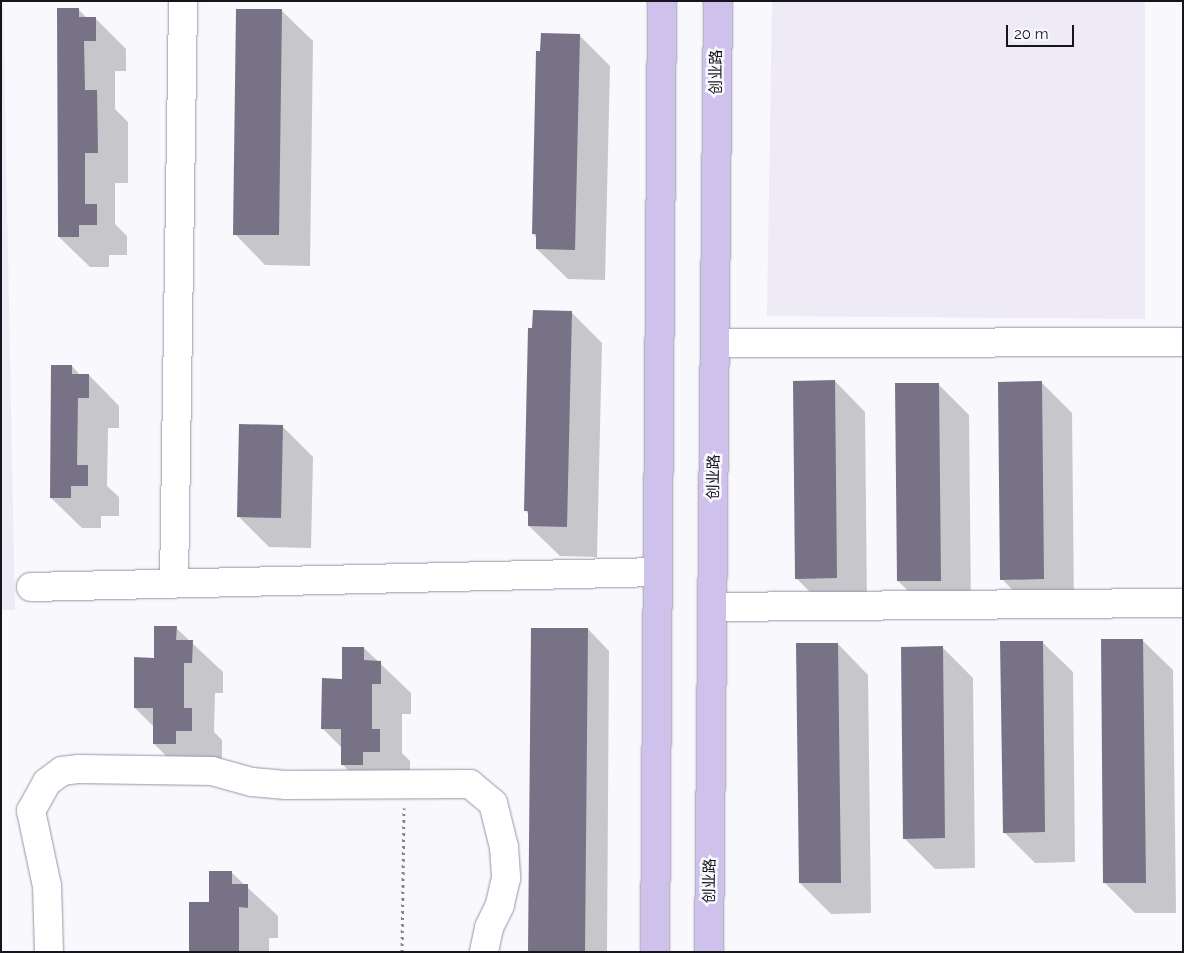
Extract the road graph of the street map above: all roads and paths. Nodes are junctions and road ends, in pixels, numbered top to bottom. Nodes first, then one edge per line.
1 (183, 1) edge
2 (662, 1) edge
3 (718, 1) edge
4 (1183, 342) edge
5 (715, 343) junction
6 (658, 572) junction
7 (174, 583) junction
8 (31, 586) dead end
9 (1183, 603) edge
10 (712, 607) junction
11 (404, 784) junction
12 (49, 952) edge
13 (402, 952) edge
14 (484, 952) edge
15 (655, 952) edge
16 (709, 952) edge

1 - 7 lane
2 - 6 main road
3 - 5 main road, 创业路
4 - 5 lane
5 - 10 main road, 创业路
6 - 7 lane
6 - 15 main road
7 - 8 lane
9 - 10 lane
10 - 16 main road, 创业路
11 - 12 lane
11 - 13 path
11 - 14 lane

